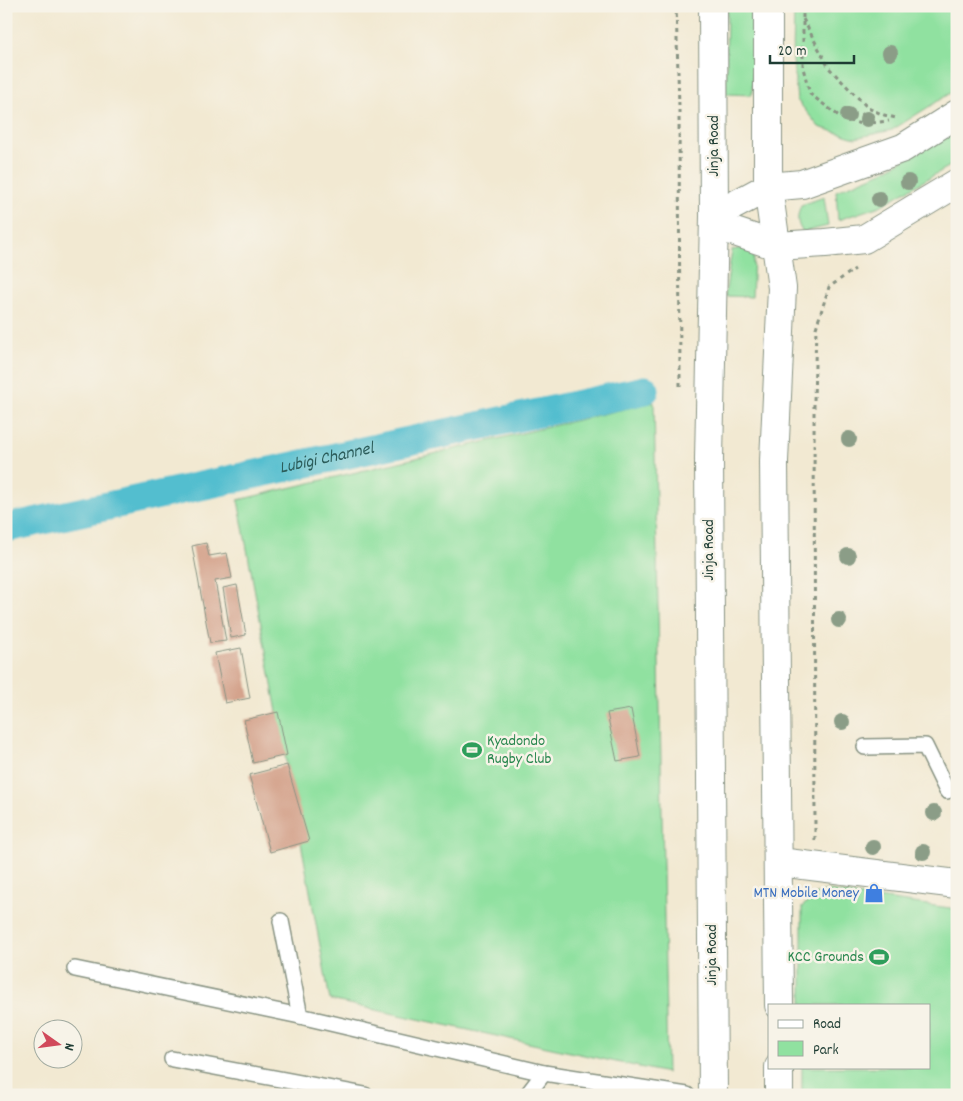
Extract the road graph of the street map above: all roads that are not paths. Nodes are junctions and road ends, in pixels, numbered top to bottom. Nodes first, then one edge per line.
1 (713, 6) edge
2 (768, 6) edge
3 (957, 114) edge
4 (957, 183) edge
5 (768, 187) junction
6 (714, 221) junction
7 (777, 246) junction
8 (865, 747) dead end
9 (947, 791) dead end
10 (779, 862) junction
11 (957, 884) edge
12 (281, 921) dead end
13 (76, 969) dead end
14 (779, 1004) edge
15 (300, 1016) junction
16 (172, 1059) dead end
17 (779, 1068) edge
18 (544, 1073) junction
19 (365, 1095) edge
20 (527, 1095) edge
21 (686, 1095) edge
22 (713, 1095) edge
23 (779, 1095) edge

1 - 6 main road, Jinja Road
2 - 5 main road
3 - 5 main road
4 - 7 main road
5 - 6 main road
5 - 7 main road
6 - 7 main road
6 - 22 main road, Jinja Road
7 - 10 main road
8 - 9 lane
10 - 11 main road
10 - 14 main road
12 - 15 lane
13 - 15 lane
15 - 18 lane
16 - 19 lane
17 - 23 main road
18 - 20 lane
18 - 21 lane

